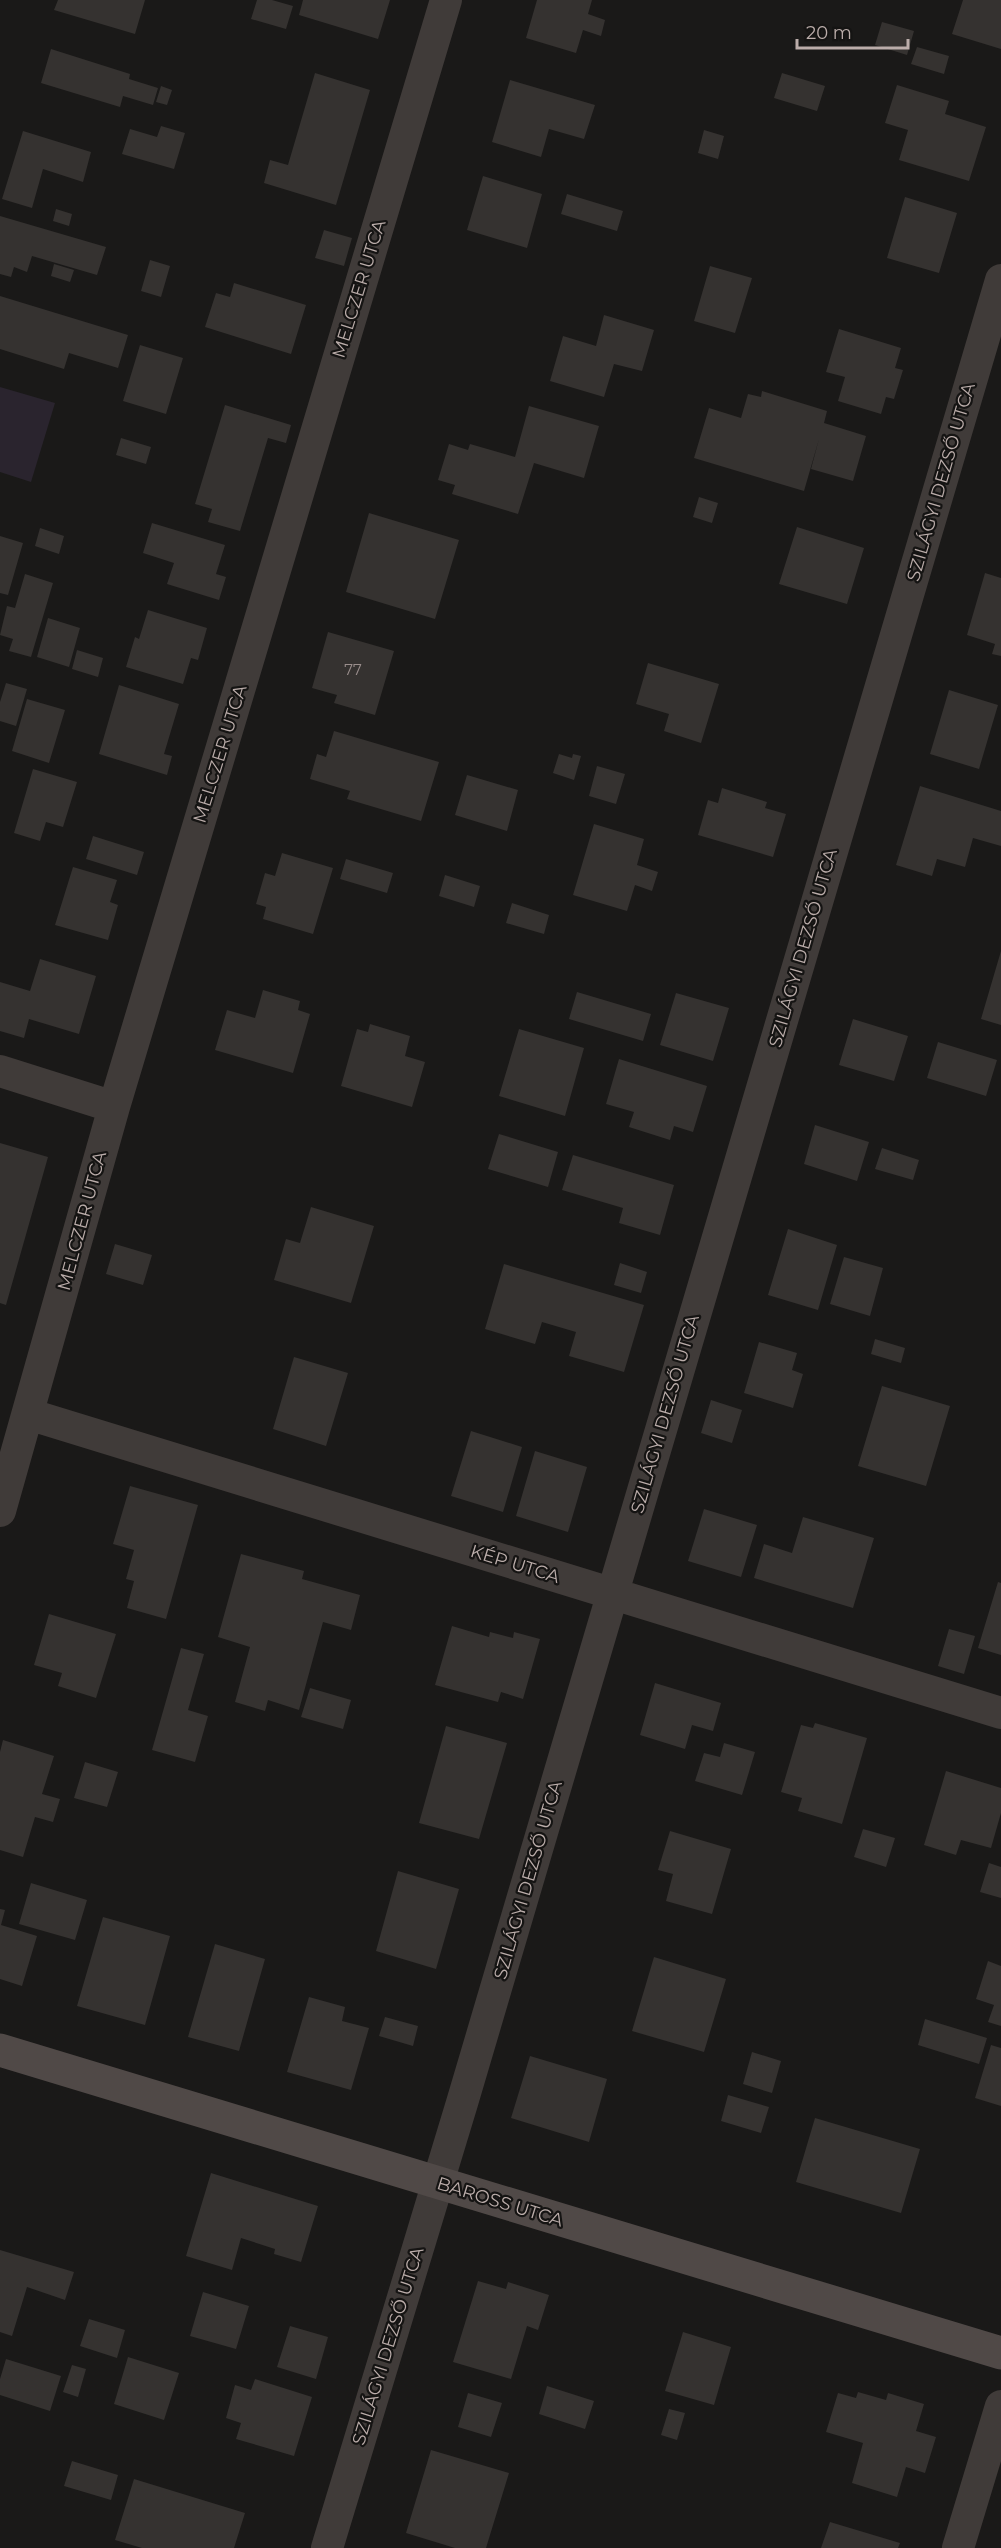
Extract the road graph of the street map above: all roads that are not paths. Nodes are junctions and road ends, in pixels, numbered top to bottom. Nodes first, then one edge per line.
1 (446, 0) edge
2 (1001, 280) edge
3 (0, 1071) edge
4 (114, 1107) junction
5 (28, 1414) junction
6 (0, 1511) edge
7 (612, 1594) junction
8 (1001, 1713) edge
9 (0, 2050) edge
10 (438, 2183) junction
11 (1001, 2354) edge
12 (1001, 2406) edge
13 (327, 2548) edge
14 (958, 2548) edge

1 - 4 street, MELCZER UTCA
2 - 7 street, SZILÁGYI DEZSŐ UTCA
3 - 4 street
4 - 5 street, MELCZER UTCA
5 - 6 street, MELCZER UTCA
5 - 7 street, KÉP UTCA
7 - 8 street, KÉP UTCA
7 - 10 street, SZILÁGYI DEZSŐ UTCA
9 - 10 street, BAROSS UTCA
10 - 11 street, BAROSS UTCA
10 - 13 street, SZILÁGYI DEZSŐ UTCA
12 - 14 street

